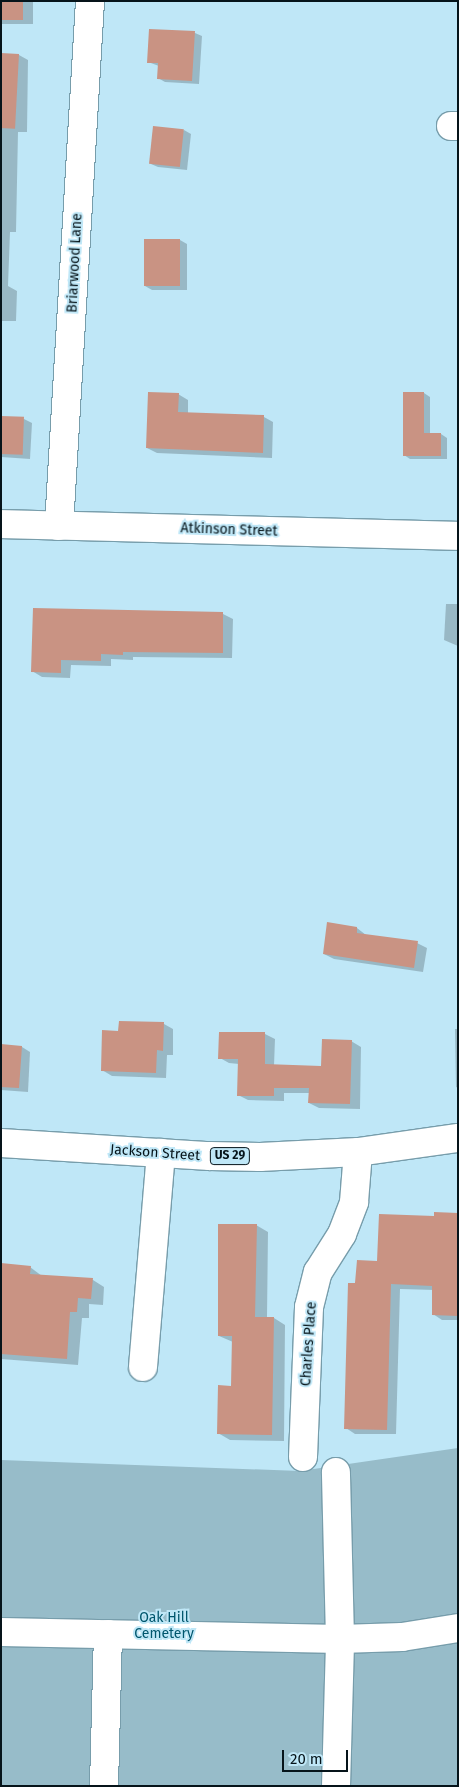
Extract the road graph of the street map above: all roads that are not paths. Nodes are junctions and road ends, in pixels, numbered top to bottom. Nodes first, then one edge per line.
1 (90, 1) edge
2 (1, 524) edge
3 (59, 526) junction
4 (458, 536) edge
5 (458, 1138) edge
6 (1, 1143) edge
7 (358, 1152) junction
8 (161, 1154) junction
9 (142, 1367) dead end
10 (304, 1457) dead end
11 (336, 1472) dead end
12 (458, 1628) edge
13 (1, 1632) edge
14 (108, 1634) junction
15 (340, 1639) junction
16 (104, 1786) edge
17 (336, 1786) edge

1 - 3 street, Briarwood Lane
2 - 3 street, Atkinson Street
3 - 4 street, Atkinson Street
5 - 7 street, Jackson Street / US 29
6 - 8 street, Jackson Street / US 29
7 - 8 street, Jackson Street / US 29
7 - 10 street, Charles Place
8 - 9 street
11 - 15 street
12 - 15 street
13 - 14 street
14 - 15 street
14 - 16 street
15 - 17 street

